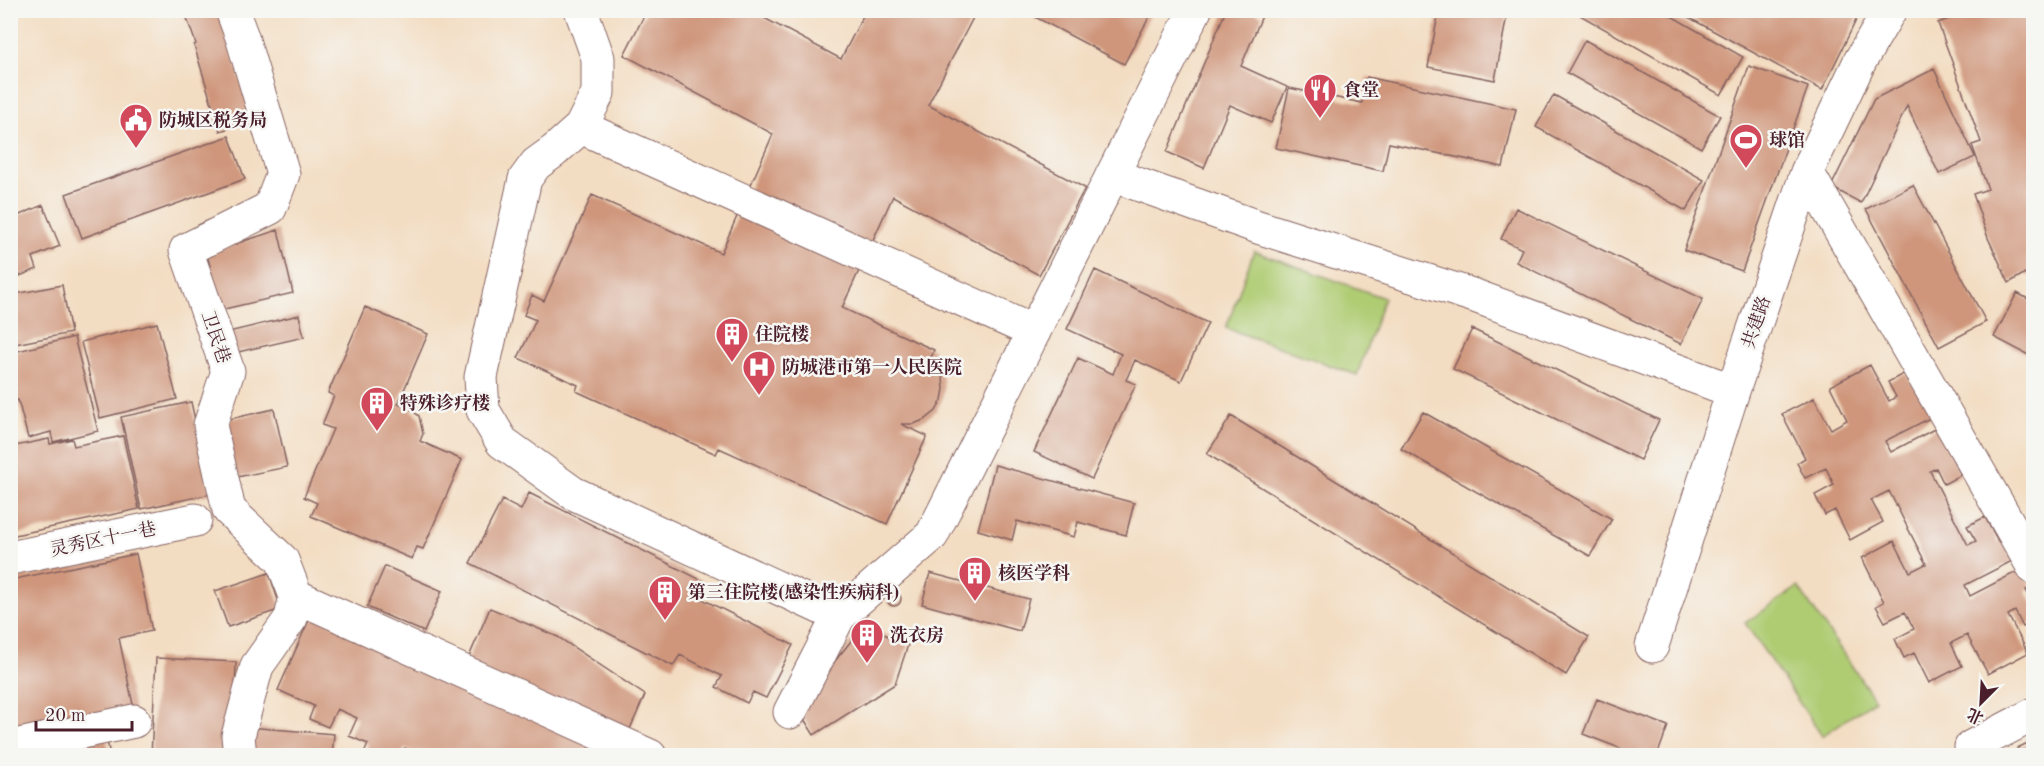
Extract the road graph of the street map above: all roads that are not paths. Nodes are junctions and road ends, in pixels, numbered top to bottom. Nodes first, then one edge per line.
1 (232, 10) edge
2 (580, 10) edge
3 (1195, 10) edge
4 (1890, 10) edge
5 (581, 127) junction
6 (1807, 172) junction
7 (1112, 175) junction
8 (1034, 332) junction
9 (1733, 391) junction
10 (195, 520) dead end
11 (10, 558) edge
12 (2034, 568) edge
13 (296, 596) junction
14 (839, 616) junction
15 (1652, 646) dead end
16 (790, 712) dead end
17 (2034, 714) edge
18 (134, 721) dead end
19 (10, 747) edge
20 (240, 756) edge
21 (650, 756) edge
22 (1972, 756) edge

1 - 13 street, 卫民巷
2 - 5 street
3 - 7 street
4 - 6 street, 共建路
5 - 8 street
5 - 14 street
6 - 9 street, 共建路
6 - 12 street
7 - 8 street
7 - 9 street
8 - 14 street
9 - 15 street, 共建路
10 - 11 street, 灵秀区十一巷
13 - 20 street
13 - 21 street
14 - 16 street
17 - 22 street
18 - 19 street

